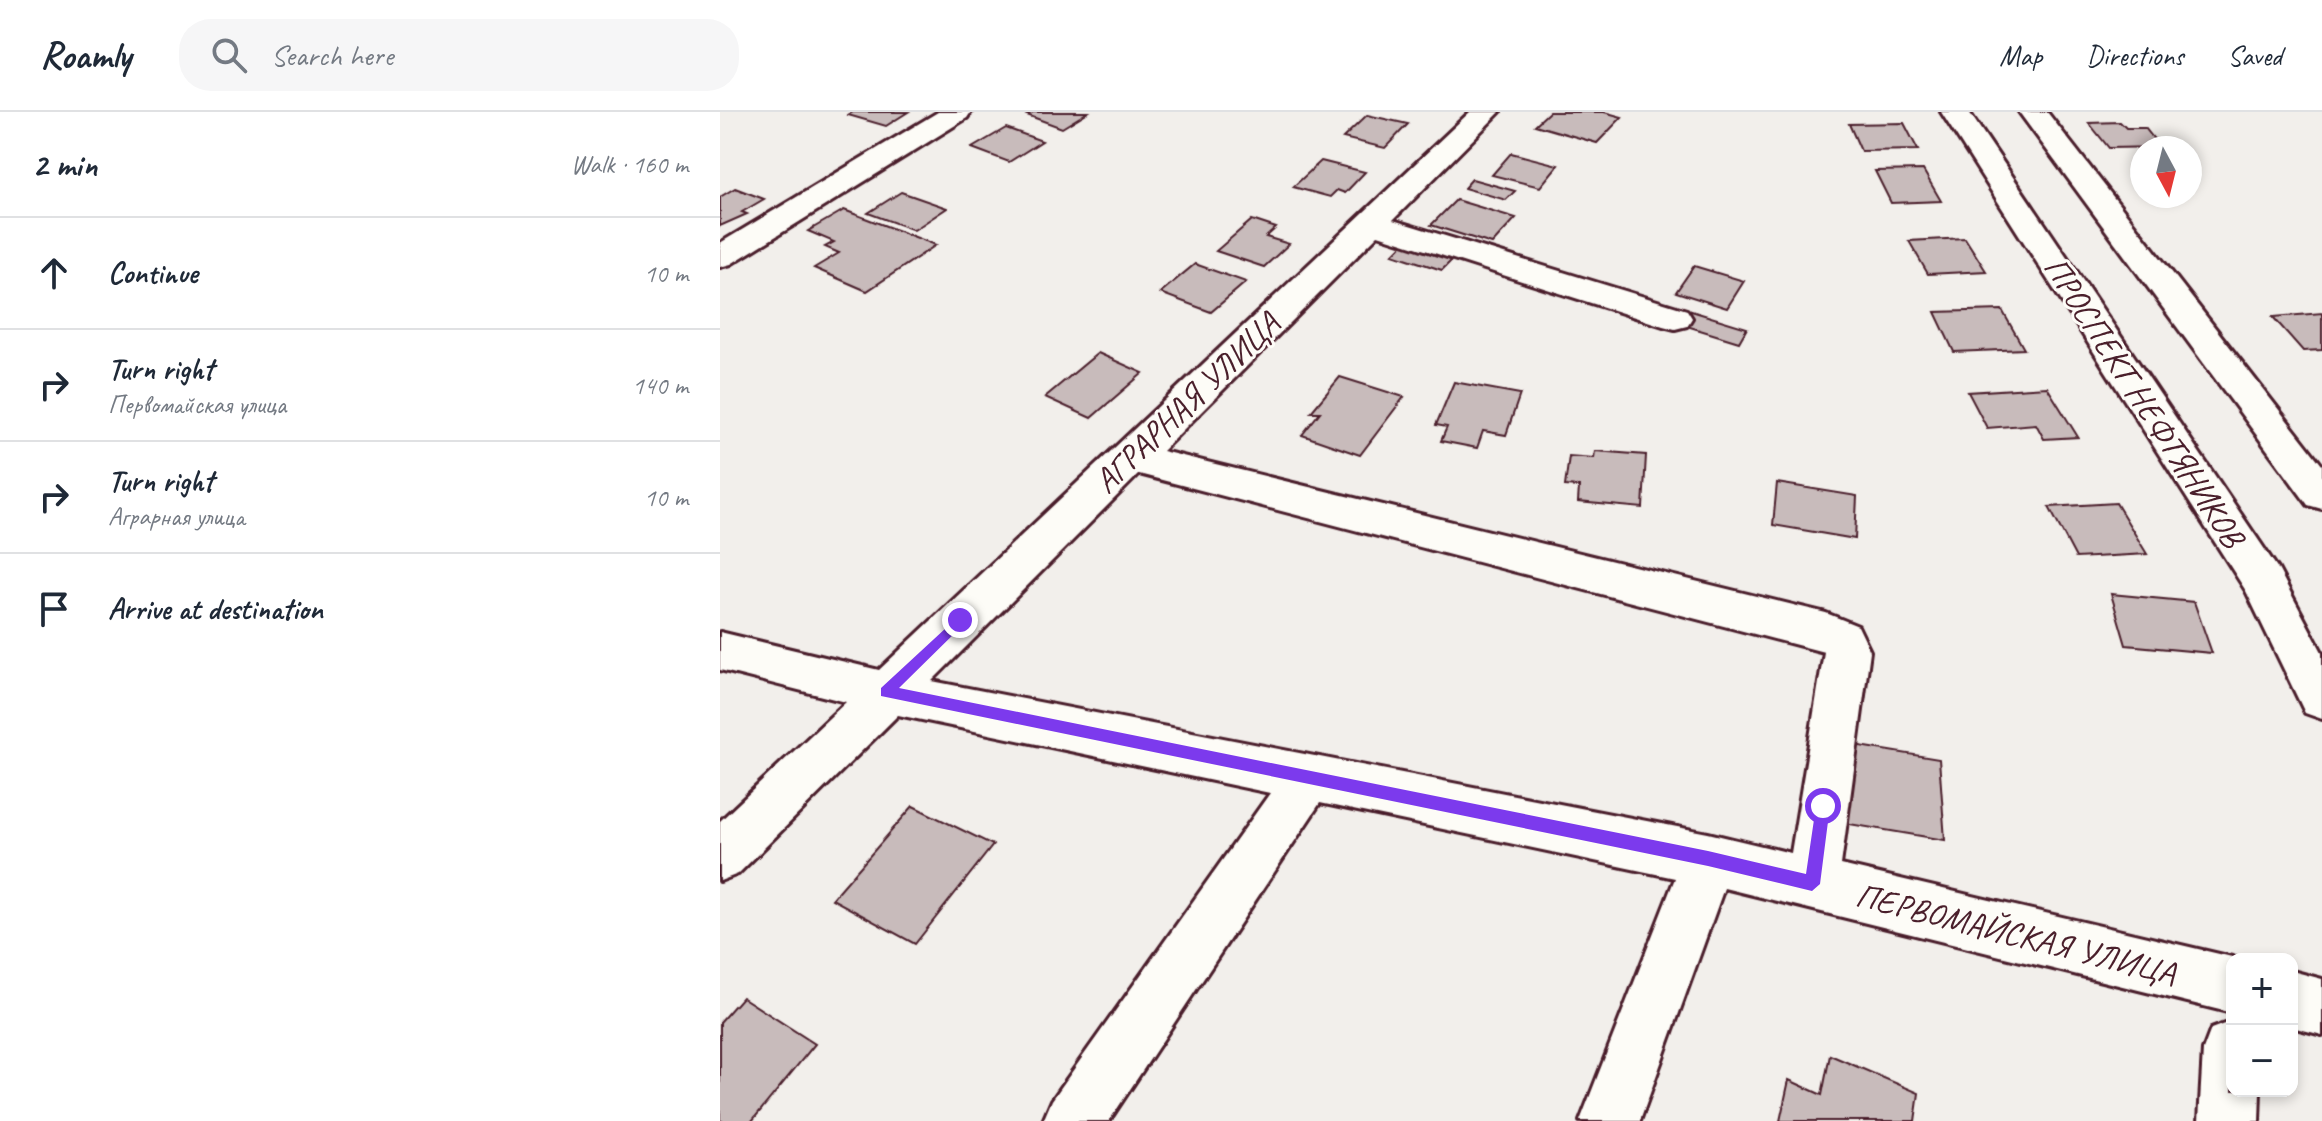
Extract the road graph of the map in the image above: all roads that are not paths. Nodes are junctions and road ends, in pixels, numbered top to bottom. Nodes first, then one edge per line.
1 (957, 112) edge
2 (1486, 112) edge
3 (1955, 112) edge
4 (2033, 112) edge
5 (1371, 223) junction
6 (720, 257) edge
7 (1675, 318) dead end
8 (1129, 457) junction
9 (2322, 494) edge
10 (720, 651) edge
11 (886, 692) junction
12 (2322, 698) edge
13 (1309, 778) junction
14 (720, 856) edge
15 (1708, 859) junction
16 (1812, 884) junction
17 (2226, 984) edge
18 (2298, 1001) edge
19 (2322, 1007) edge
20 (2230, 1097) edge
21 (1073, 1121) edge
22 (1610, 1121) edge
23 (2229, 1121) edge

1 - 6 street
2 - 5 street, АГРАРНАЯ УЛИЦА
3 - 12 street, ПРОСПЕКТ НЕФТЯНИКОВ
4 - 9 street
5 - 7 street
5 - 8 street, АГРАРНАЯ УЛИЦА
8 - 11 street, АГРАРНАЯ УЛИЦА
8 - 16 street
10 - 11 street, ПЕРВОМАЙСКАЯ УЛИЦА
11 - 13 street, ПЕРВОМАЙСКАЯ УЛИЦА
11 - 14 street, АГРАРНАЯ УЛИЦА
13 - 15 street, ПЕРВОМАЙСКАЯ УЛИЦА
13 - 21 street
15 - 16 street, ПЕРВОМАЙСКАЯ УЛИЦА
15 - 22 street
16 - 17 street, ПЕРВОМАЙСКАЯ УЛИЦА
18 - 19 street
20 - 23 street

